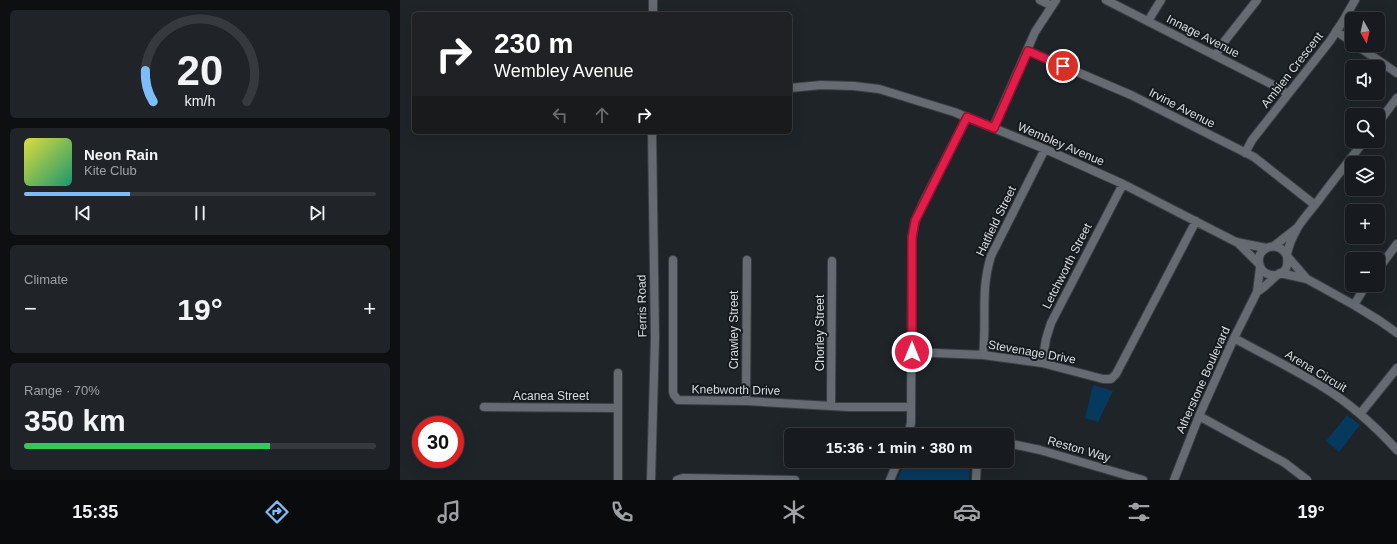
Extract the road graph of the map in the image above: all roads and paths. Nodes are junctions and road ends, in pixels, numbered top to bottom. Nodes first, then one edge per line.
1 (653, 0) edge
2 (1040, 0) edge
3 (1106, 0) edge
4 (1160, 0) edge
5 (1257, 0) edge
6 (1355, 0) edge
7 (1054, 3) edge
8 (653, 12) edge
9 (1148, 21) junction
10 (1336, 31) junction
11 (1345, 37) edge
12 (1028, 51) junction
13 (1366, 52) edge
14 (1216, 56) junction
15 (1397, 73) edge
16 (792, 82) edge
17 (820, 85) junction
18 (792, 88) edge
19 (1288, 94) junction
20 (1396, 99) edge
21 (1385, 114) edge
22 (967, 117) junction
23 (994, 128) junction
24 (652, 134) edge
25 (1359, 148) edge
26 (1045, 149) junction
27 (1245, 153) junction
28 (1123, 184) junction
29 (1315, 205) junction
30 (1196, 221) junction
31 (1298, 227) junction
32 (1236, 242) junction
33 (1397, 244) edge
34 (1270, 247) junction
35 (1287, 256) junction
36 (673, 260) dead end
37 (746, 260) dead end
38 (1385, 260) edge
39 (832, 261) dead end
40 (1260, 266) junction
41 (1278, 274) junction
42 (1307, 279) junction
43 (1257, 292) junction
44 (1362, 292) edge
45 (1354, 305) junction
46 (1397, 333) edge
47 (1234, 338) junction
48 (912, 352) junction
49 (983, 355) junction
50 (1042, 363) junction
51 (1397, 368) edge
52 (618, 372) dead end
53 (746, 401) junction
54 (831, 405) junction
55 (911, 407) junction
56 (484, 408) dead end
57 (618, 408) junction
58 (1360, 414) junction
59 (1199, 416) junction
60 (910, 428) edge
61 (1014, 445) edge
62 (1397, 450) edge
63 (895, 468) edge
64 (977, 468) edge
65 (618, 480) edge
66 (651, 480) edge
67 (677, 480) edge
68 (795, 480) edge
69 (890, 480) edge
70 (976, 480) edge
71 (1143, 480) edge
72 (1174, 480) edge
73 (1307, 480) edge

1 - 8 street
2 - 7 street
3 - 9 street, Innage Avenue
4 - 9 street
5 - 14 street
6 - 10 street, Ambien Crescent
7 - 12 street
9 - 14 street, Innage Avenue
10 - 11 street
10 - 19 street, Ambien Crescent
12 - 23 street
12 - 27 street, Irvine Avenue
13 - 15 street
14 - 19 street, Innage Avenue
16 - 17 street, Wembley Avenue
17 - 18 street, Wembley Avenue
17 - 22 street, Wembley Avenue
19 - 27 street, Ambien Crescent
20 - 21 street
22 - 23 street, Wembley Avenue
22 - 48 street
23 - 26 street, Wembley Avenue
24 - 66 street, Ferris Road
25 - 29 street
26 - 28 street, Wembley Avenue
26 - 49 street, Hatfield Street
27 - 29 street, Irvine Avenue
28 - 30 street, Wembley Avenue
28 - 50 street, Letchworth Street
29 - 31 street
30 - 32 street, Wembley Avenue
30 - 50 street, Stevenage Drive
31 - 34 street
31 - 35 street
32 - 34 street, Wembley Avenue
32 - 40 street, Wembley Avenue
33 - 38 street
34 - 35 street
34 - 40 street
35 - 41 street
35 - 42 street
36 - 53 street, Knebworth Drive
37 - 53 street, Crawley Street
39 - 54 street, Chorley Street
40 - 41 street
40 - 43 street, Atherstone Boulevard
41 - 42 street
41 - 43 street, Atherstone Boulevard
42 - 45 street
43 - 47 street, Atherstone Boulevard
44 - 45 street
45 - 46 street
47 - 58 street, Arena Circuit
47 - 59 street, Atherstone Boulevard
48 - 49 street, Stevenage Drive
48 - 55 street
49 - 50 street, Stevenage Drive
51 - 58 street
52 - 57 street
53 - 54 street, Knebworth Drive
54 - 55 street, Knebworth Drive
55 - 60 street
56 - 57 street, Acanea Street
57 - 65 street
58 - 62 street, Arena Circuit
59 - 72 street, Atherstone Boulevard
59 - 73 street
61 - 71 street, Reston Way
63 - 69 street
64 - 70 street
67 - 68 street

